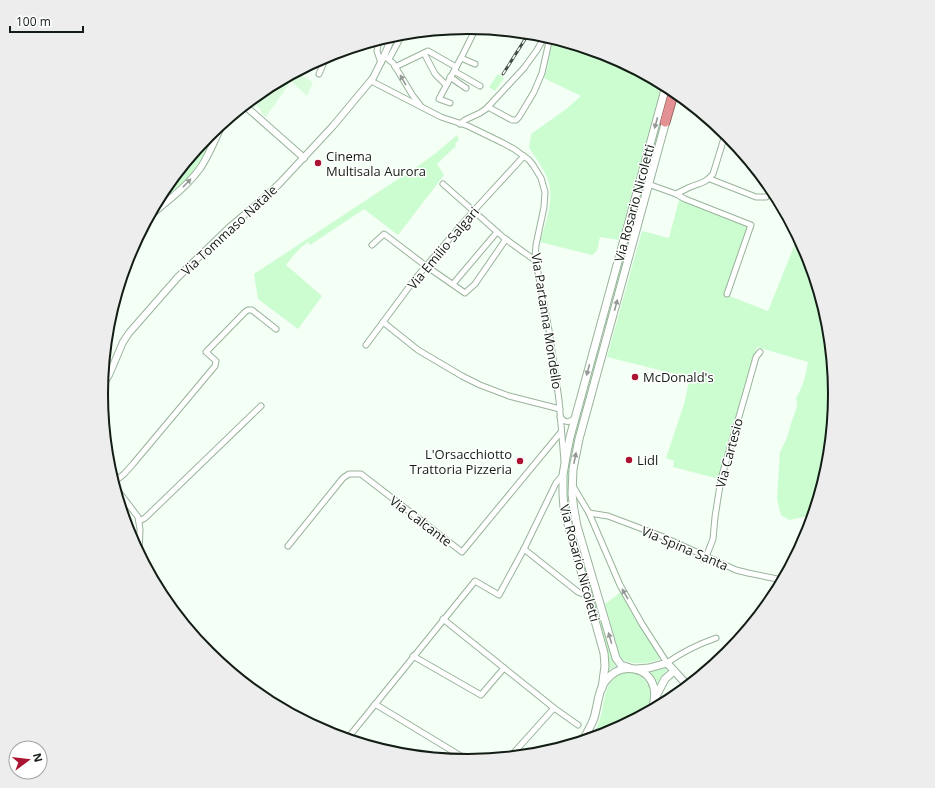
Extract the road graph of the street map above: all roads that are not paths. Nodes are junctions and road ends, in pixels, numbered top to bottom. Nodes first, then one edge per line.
1 (473, 34) edge
2 (398, 41) edge
3 (391, 42) edge
4 (542, 42) edge
5 (549, 43) edge
6 (378, 45) edge
7 (424, 53) junction
8 (387, 58) junction
9 (460, 58) junction
10 (381, 62) junction
11 (324, 64) edge
12 (475, 64) dead end
13 (395, 67) junction
14 (455, 69) junction
15 (319, 74) dead end
16 (450, 77) junction
17 (371, 81) junction
18 (446, 85) junction
19 (480, 86) dead end
20 (466, 88) dead end
21 (664, 93) edge
22 (673, 98) edge
23 (450, 103) dead end
24 (420, 106) junction
25 (488, 107) junction
26 (248, 108) edge
27 (474, 117) junction
28 (665, 122) joint
29 (460, 124) junction
30 (468, 126) junction
31 (216, 137) edge
32 (723, 140) edge
33 (524, 156) junction
34 (304, 158) junction
35 (710, 179) junction
36 (443, 184) dead end
37 (648, 184) junction
38 (676, 194) junction
39 (766, 197) dead end
40 (160, 207) edge
41 (474, 211) junction
42 (497, 232) junction
43 (506, 239) junction
44 (372, 245) dead end
45 (536, 261) junction
46 (426, 266) junction
47 (453, 284) junction
48 (727, 294) dead end
49 (602, 321) junction
50 (383, 322) junction
51 (611, 323) junction
52 (276, 329) dead end
53 (366, 345) dead end
54 (595, 345) junction
55 (603, 350) junction
56 (760, 352) dead end
57 (108, 376) edge
58 (261, 406) dead end
59 (560, 409) junction
60 (560, 417) junction
61 (575, 418) junction
62 (561, 432) junction
63 (564, 466) junction
64 (563, 475) junction
65 (118, 479) edge
66 (572, 484) junction
67 (123, 498) edge
68 (589, 513) junction
69 (139, 521) junction
70 (140, 541) edge
71 (288, 546) dead end
72 (524, 548) junction
73 (706, 557) junction
74 (776, 579) edge
75 (587, 594) junction
76 (443, 619) junction
77 (716, 638) dead end
78 (413, 656) junction
79 (667, 663) junction
80 (504, 668) junction
81 (633, 668) junction
82 (674, 671) junction
83 (684, 682) edge
84 (602, 688) junction
85 (655, 700) joint
86 (375, 704) junction
87 (554, 708) junction
88 (578, 725) dead end
89 (351, 734) edge
90 (587, 734) edge
91 (516, 751) edge
92 (457, 754) edge

1 - 9 street
2 - 8 street
3 - 8 street, Via Tommaso Natale
4 - 25 street
5 - 25 street
6 - 10 street
7 - 13 street
7 - 14 street
7 - 18 street
8 - 10 street, Via Tommaso Natale
8 - 13 street
9 - 12 street
9 - 14 street
10 - 17 street, Via Tommaso Natale
11 - 15 street
24 -> 13 street
14 - 16 street
14 - 19 street
16 - 18 street
16 - 20 street
17 - 24 street, Via Partanna Mondello
17 - 34 street, Via Tommaso Natale
18 - 23 street
21 -> 49 main road, Via Rosario Nicoletti
22 - 28 highway
24 - 29 street, Via Partanna Mondello
25 - 27 street
26 - 34 street
27 - 29 street
27 - 30 street
28 - 37 main road, Via Rosario Nicoletti
29 - 30 street, Via Partanna Mondello
30 - 33 street, Via Partanna Mondello
40 -> 31 street
32 - 35 street
33 - 41 street, Via Emilio Salgari
33 - 45 street, Via Partanna Mondello
34 - 57 street, Via Tommaso Natale
35 - 38 street
35 - 39 street
36 - 41 street
37 - 38 street
51 -> 37 main road, Via Rosario Nicoletti
38 - 48 street
41 - 42 street
41 - 46 street, Via Emilio Salgari
42 - 43 street
42 - 47 street
43 - 45 street
43 - 47 street
44 - 46 street
45 - 59 street, Via Partanna Mondello
46 - 47 street
46 - 50 street, Via Emilio Salgari
49 - 51 main road
49 - 54 main road, Via Rosario Nicoletti
50 - 53 street, Via Emilio Salgari
50 - 59 street
51 - 55 main road, Via Rosario Nicoletti
52 - 65 street
54 - 55 main road
54 -> 61 main road, Via Rosario Nicoletti
66 -> 55 main road, Via Rosario Nicoletti
56 - 73 street, Via Cartesio
58 - 69 street
59 - 60 street, Via Partanna Mondello
60 - 61 street
60 - 62 street, Via Partanna Mondello
61 - 63 main road, Via Rosario Nicoletti
62 - 63 street, Via Partanna Mondello
62 - 71 street, Via Calcante
63 - 64 main road, Via Rosario Nicoletti
64 - 72 street
64 - 75 main road, Via Rosario Nicoletti
66 - 68 street
81 -> 66 main road, Via Rosario Nicoletti
67 - 69 street
68 - 73 street, Via Spina Santa
79 -> 68 street
69 - 70 street
72 - 75 street
72 - 76 street
73 - 74 street, Via Spina Santa
75 - 84 main road, Via Rosario Nicoletti
76 - 78 street
76 - 80 street
77 - 79 street
78 - 80 street
78 - 86 street
79 - 81 main road
79 - 82 main road
80 - 87 street
81 - 84 main road
81 - 85 main road, Via Rosario Nicoletti
82 - 83 main road
82 - 85 main road
84 - 90 main road
86 - 89 street
86 - 92 street
87 - 88 street
87 - 91 street

